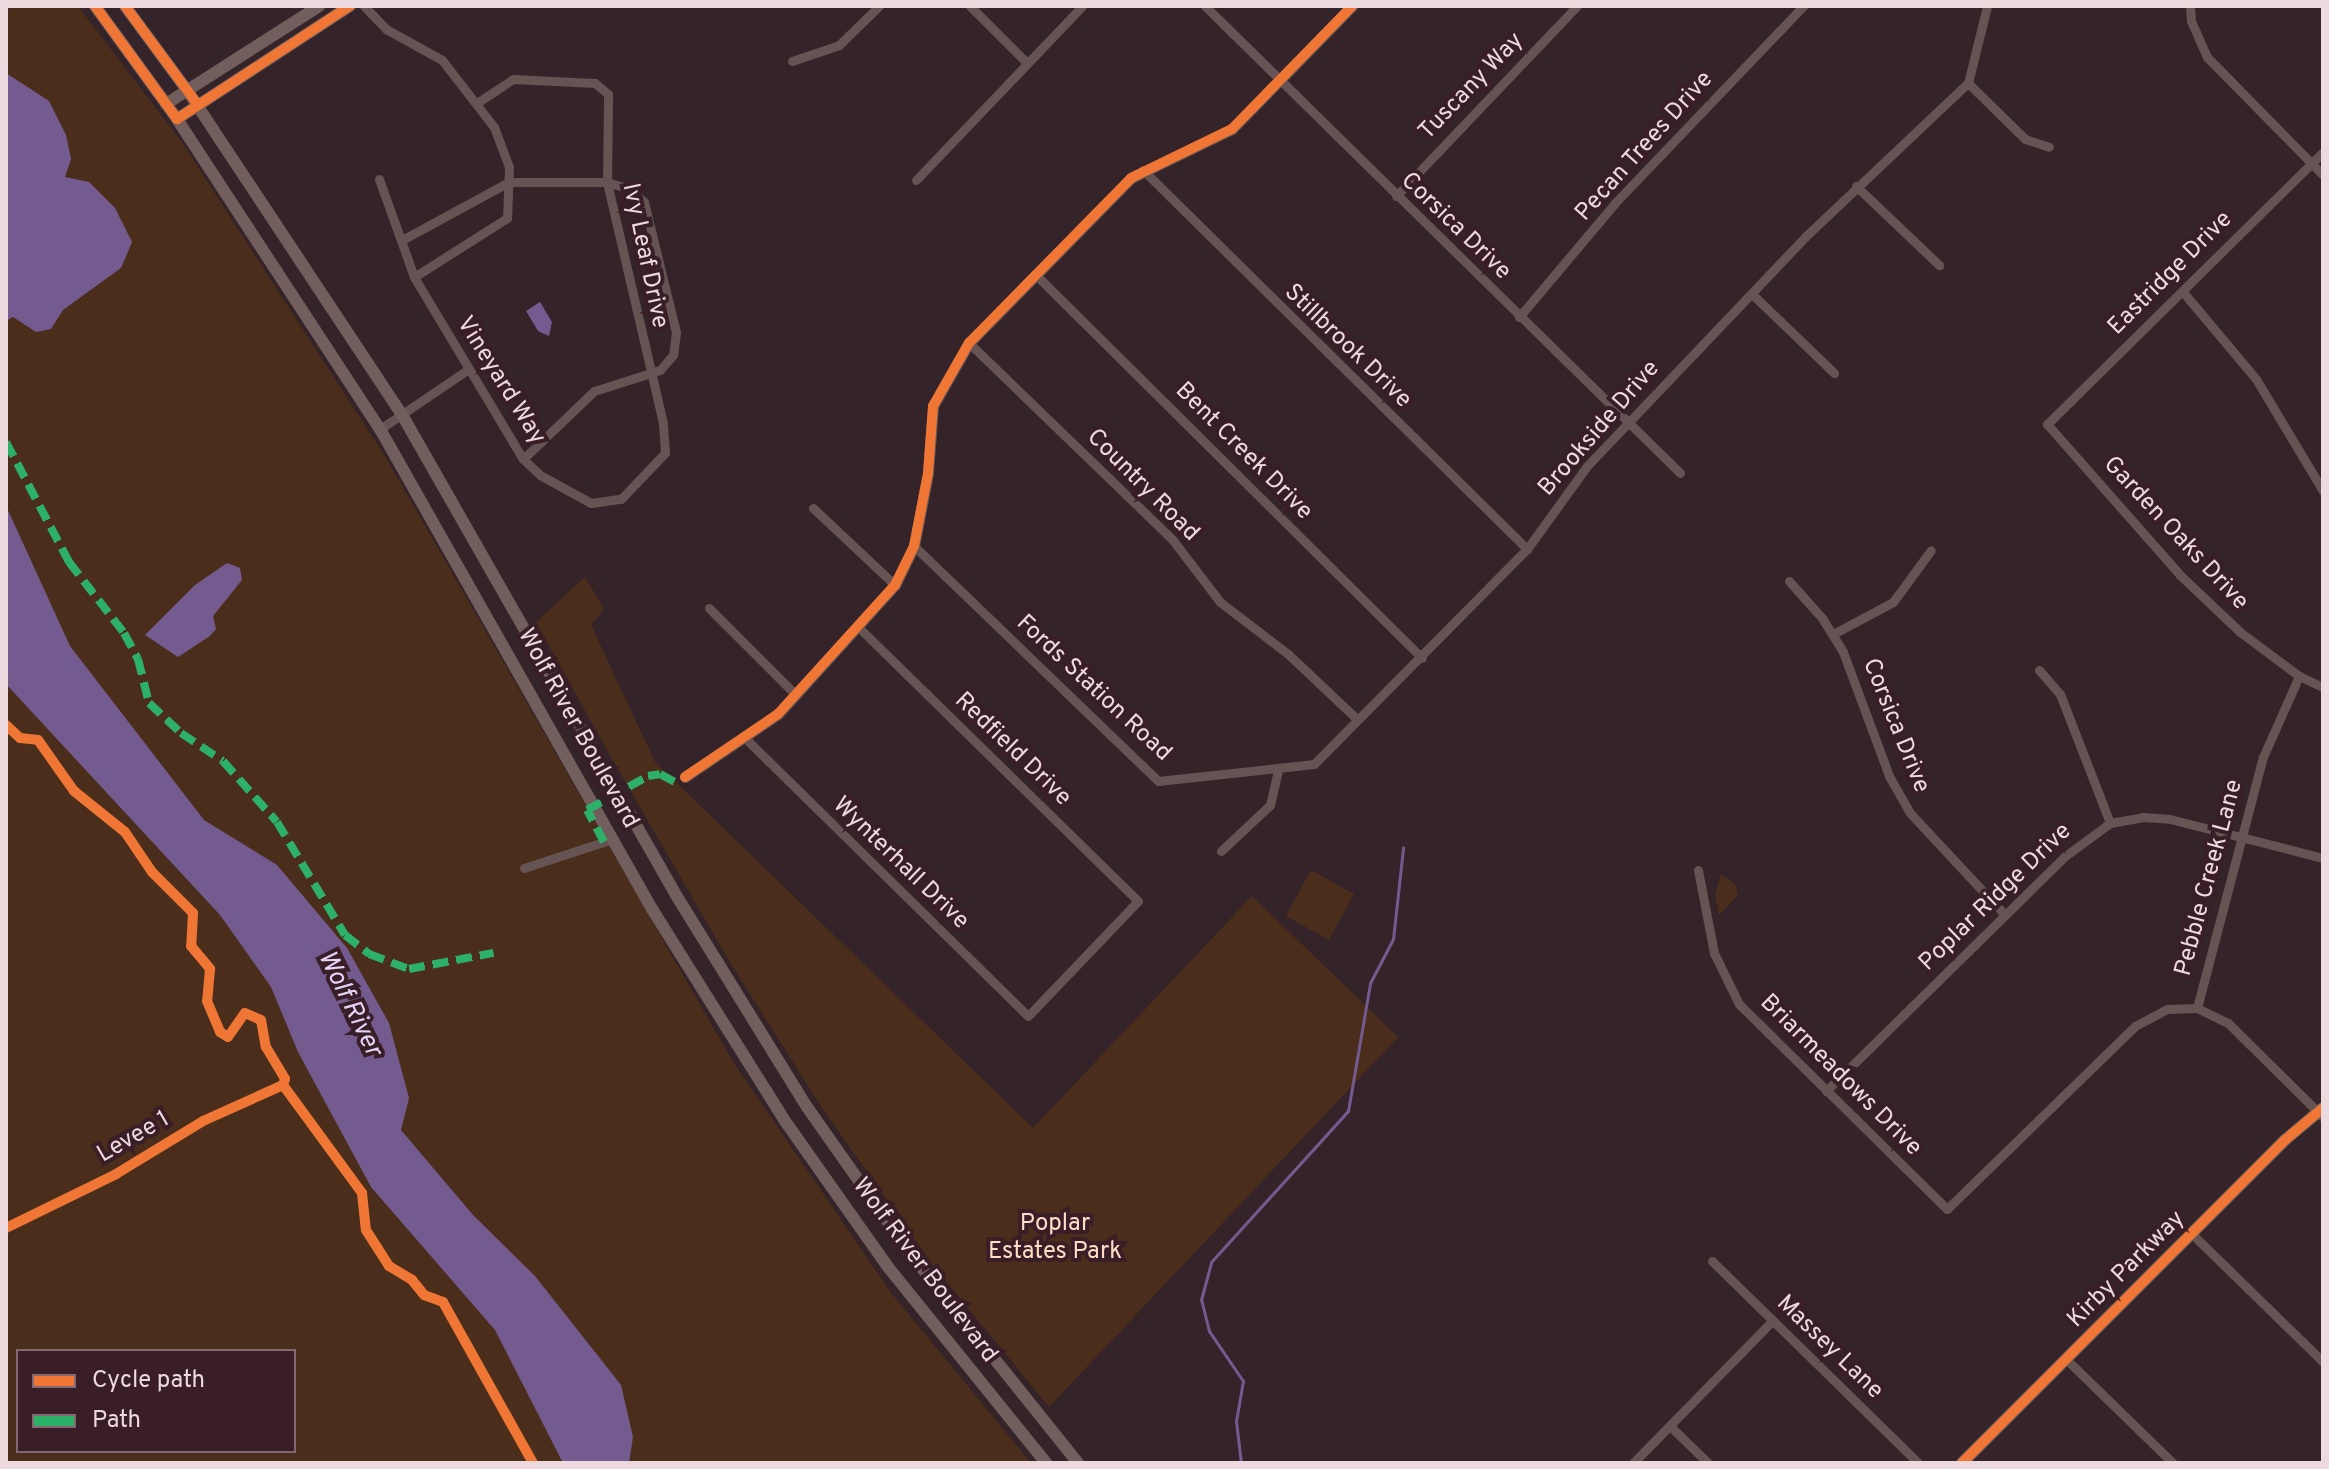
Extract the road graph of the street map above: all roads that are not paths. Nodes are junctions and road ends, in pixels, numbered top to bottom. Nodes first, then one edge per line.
1 (95, 6) edge
2 (125, 6) edge
3 (319, 6) edge
4 (350, 6) edge
5 (364, 6) edge
6 (879, 6) edge
7 (970, 6) edge
8 (1082, 6) edge
9 (1205, 6) edge
10 (1352, 6) edge
11 (1577, 6) edge
12 (1803, 6) edge
13 (1987, 6) edge
14 (2190, 6) edge
15 (792, 61) dead end
16 (1026, 62) junction
17 (1280, 81) junction
18 (1968, 83) junction
19 (187, 90) junction
20 (477, 103) junction
21 (166, 104) junction
22 (198, 105) junction
23 (177, 119) junction
24 (2049, 147) dead end
25 (2323, 152) edge
26 (2310, 161) junction
27 (1143, 170) junction
28 (2323, 175) edge
29 (379, 179) dead end
30 (916, 180) dead end
31 (509, 182) junction
32 (607, 182) junction
33 (1856, 186) junction
34 (1396, 196) junction
35 (402, 240) junction
36 (1939, 265) dead end
37 (1035, 274) junction
38 (414, 277) junction
39 (2183, 292) junction
40 (1752, 294) junction
41 (1519, 317) junction
42 (969, 343) junction
43 (467, 370) junction
44 (1834, 373) dead end
45 (649, 374) junction
46 (401, 413) junction
47 (663, 423) joint
48 (1628, 423) junction
49 (2047, 424) joint
50 (380, 429) junction
51 (523, 459) junction
52 (1680, 473) dead end
53 (2323, 491) edge
54 (813, 508) dead end
55 (914, 546) junction
56 (1527, 549) junction
57 (1931, 550) dead end
58 (1789, 581) dead end
59 (895, 585) junction
60 (709, 608) dead end
61 (859, 628) junction
62 (1833, 634) junction
63 (1422, 658) junction
64 (2039, 670) dead end
65 (2299, 676) junction
66 (2323, 687) edge
67 (796, 695) junction
68 (1357, 719) junction
69 (746, 739) junction
70 (1278, 769) junction
71 (685, 777) dead end
72 (2110, 823) junction
73 (2238, 838) junction
74 (612, 839) junction
75 (1221, 851) dead end
76 (2323, 858) edge
77 (524, 868) dead end
78 (1698, 870) dead end
79 (2005, 915) junction
80 (2197, 1008) junction
81 (1028, 1016) joint
82 (1826, 1091) junction
83 (2321, 1112) edge
84 (1947, 1209) joint
85 (2192, 1234) junction
86 (1712, 1261) dead end
87 (1773, 1320) junction
88 (2067, 1360) junction
89 (2323, 1362) edge
90 (1670, 1426) junction
91 (1044, 1461) edge
92 (1078, 1463) edge
93 (1633, 1463) edge
94 (1708, 1463) edge
95 (1918, 1463) edge
96 (1962, 1463) edge
97 (2173, 1463) edge

1 - 21 main road, Wolf River Boulevard
2 - 19 main road, Wolf River Boulevard
3 - 19 main road
4 - 22 main road
5 - 20 street
6 - 15 street
7 - 16 street
8 - 16 street
9 - 17 street, Corsica Drive
10 - 17 street
11 - 34 street, Tuscany Way
12 - 41 street, Pecan Trees Drive
13 - 18 street
14 - 26 street
16 - 30 street
17 - 27 street
17 - 34 street, Corsica Drive
18 - 24 street
18 - 33 street, Brookside Drive
19 - 21 main road
19 - 22 main road, Wolf River Boulevard
20 - 31 street
20 - 32 street, Ivy Leaf Drive
21 - 23 main road, Wolf River Boulevard
22 - 23 main road
22 - 46 main road, Wolf River Boulevard
23 - 50 main road, Wolf River Boulevard
25 - 26 street, Eastridge Drive
26 - 28 street
26 - 39 street, Eastridge Drive
27 - 37 street
27 - 56 street, Stillbrook Drive
29 - 35 street, Vineyard Way
31 - 32 street
31 - 35 street
31 - 38 street
32 - 45 street, Ivy Leaf Drive
32 - 45 street
33 - 36 street
33 - 40 street, Brookside Drive
34 - 41 street, Corsica Drive
35 - 38 street, Vineyard Way
37 - 42 street
37 - 63 street, Bent Creek Drive
38 - 43 street, Vineyard Way
39 - 49 street, Eastridge Drive
39 - 53 street
40 - 44 street
40 - 48 street, Brookside Drive
41 - 48 street, Corsica Drive
42 - 55 street
42 - 68 street, Country Road
43 - 46 street
43 - 51 street, Vineyard Way
45 - 47 street, Ivy Leaf Drive
45 - 51 street
46 - 50 street
46 - 92 main road, Wolf River Boulevard
47 - 51 street, Vineyard Way
48 - 52 street, Corsica Drive
48 - 56 street, Brookside Drive
49 - 65 street, Garden Oaks Drive
50 - 74 main road, Wolf River Boulevard
54 - 59 street
55 - 59 street
55 - 70 street, Fords Station Road
56 - 63 street, Brookside Drive
57 - 62 street
58 - 62 street, Corsica Drive
59 - 61 street
60 - 67 street
61 - 67 street
61 - 81 street, Redfield Drive
62 - 79 street, Corsica Drive
63 - 68 street, Brookside Drive
64 - 72 street
65 - 66 street, Garden Oaks Drive
65 - 73 street, Pebble Creek Lane
67 - 69 street
68 - 70 street, Brookside Drive
69 - 71 street
69 - 81 street, Wynterhall Drive
70 - 75 street
72 - 73 street, Poplar Ridge Drive
72 - 79 street, Poplar Ridge Drive
73 - 76 street, Poplar Ridge Drive
73 - 80 street, Pebble Creek Lane
74 - 77 street
74 - 91 main road, Wolf River Boulevard
78 - 82 street, Briarmeadows Drive
79 - 82 street, Poplar Ridge Drive
80 - 83 street
80 - 84 street, Pebble Creek Lane
82 - 84 street, Briarmeadows Drive
83 - 85 main road, Kirby Parkway
85 - 88 main road, Kirby Parkway
85 - 89 street
86 - 87 street, Massey Lane
87 - 90 street
87 - 95 street, Massey Lane
88 - 96 main road, Kirby Parkway
88 - 97 street
90 - 93 street
90 - 94 street

